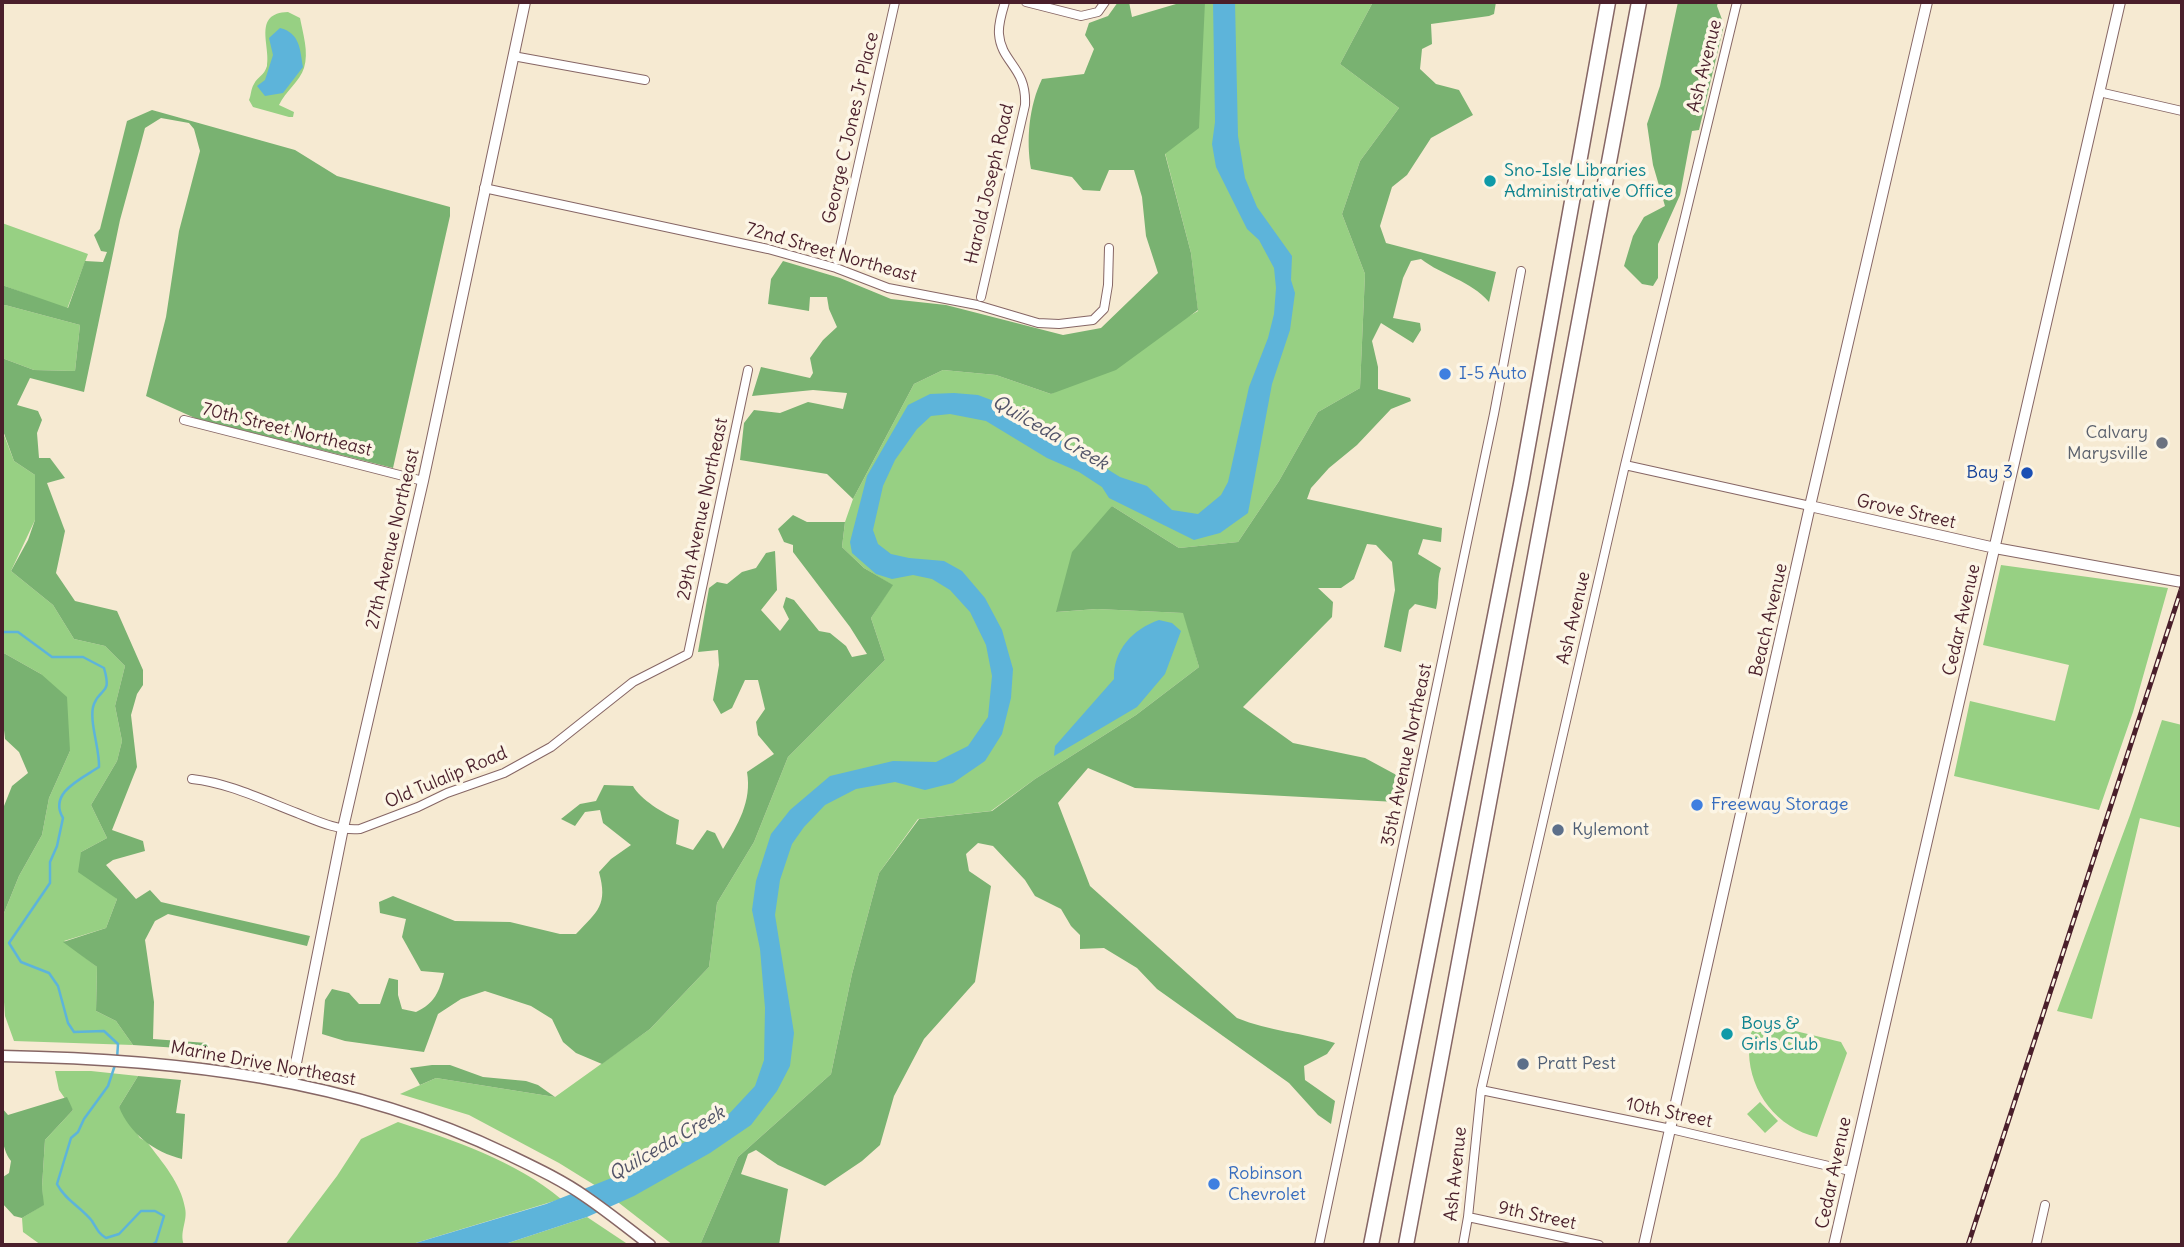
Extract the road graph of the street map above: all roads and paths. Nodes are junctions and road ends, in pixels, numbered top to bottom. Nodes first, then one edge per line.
1 (525, 2) edge
2 (895, 2) edge
3 (1005, 2) edge
4 (1026, 2) edge
5 (1105, 2) edge
6 (1608, 2) edge
7 (1639, 2) edge
8 (1737, 2) edge
9 (1927, 2) edge
10 (2120, 2) edge
11 (513, 56) junction
12 (645, 80) dead end
13 (2099, 92) junction
14 (2182, 111) edge
15 (484, 188) junction
16 (1109, 248) dead end
17 (837, 260) dead end
18 (1521, 271) dead end
19 (981, 297) dead end
20 (748, 370) dead end
21 (184, 420) dead end
22 (1625, 465) junction
23 (423, 481) junction
24 (1810, 506) junction
25 (1995, 548) junction
26 (2182, 582) edge
27 (688, 654) joint
28 (192, 779) dead end
29 (343, 828) junction
30 (2, 1056) edge
31 (292, 1083) junction
32 (1481, 1090) junction
33 (1671, 1129) junction
34 (1850, 1171) junction
35 (2045, 1205) dead end
36 (1468, 1217) junction
37 (650, 1245) edge
38 (1319, 1245) edge
39 (1371, 1245) edge
40 (1407, 1245) edge
41 (1463, 1245) edge
42 (1599, 1245) edge
43 (1644, 1245) edge
44 (1834, 1245) edge
45 (2036, 1245) edge

1 - 11 street, 27th Avenue Northeast
2 - 17 street, George C Jones Jr Place
3 - 19 street, Harold Joseph Road
4 - 5 street
6 - 39 highway
7 - 40 highway
8 - 22 street, Ash Avenue
9 - 24 street, Beach Avenue
10 - 13 street, Cedar Avenue
11 - 12 street
11 - 15 street, 27th Avenue Northeast
13 - 14 street
13 - 25 street, Cedar Avenue
15 - 16 street, 72nd Street Northeast
15 - 23 street, 27th Avenue Northeast
18 - 38 street, 35th Avenue Northeast
20 - 27 street, 29th Avenue Northeast
21 - 23 street, 70th Street Northeast
22 - 24 street, Grove Street
22 - 32 street, Ash Avenue
23 - 29 street, 27th Avenue Northeast
24 - 25 street, Grove Street
24 - 33 street, Beach Avenue
25 - 26 street, Grove Street
25 - 34 street, Cedar Avenue
27 - 29 street, Old Tulalip Road
28 - 29 street, Old Tulalip Road
29 - 31 street, 27th Avenue Northeast
30 - 31 main road, Marine Drive Northeast
31 - 37 main road, Marine Drive Northeast
32 - 33 street, 10th Street
32 - 36 street, Ash Avenue
33 - 34 street, 10th Street
33 - 43 street, Beach Avenue
34 - 44 street, Cedar Avenue
35 - 45 street
36 - 41 street, Ash Avenue
36 - 42 street, 9th Street

